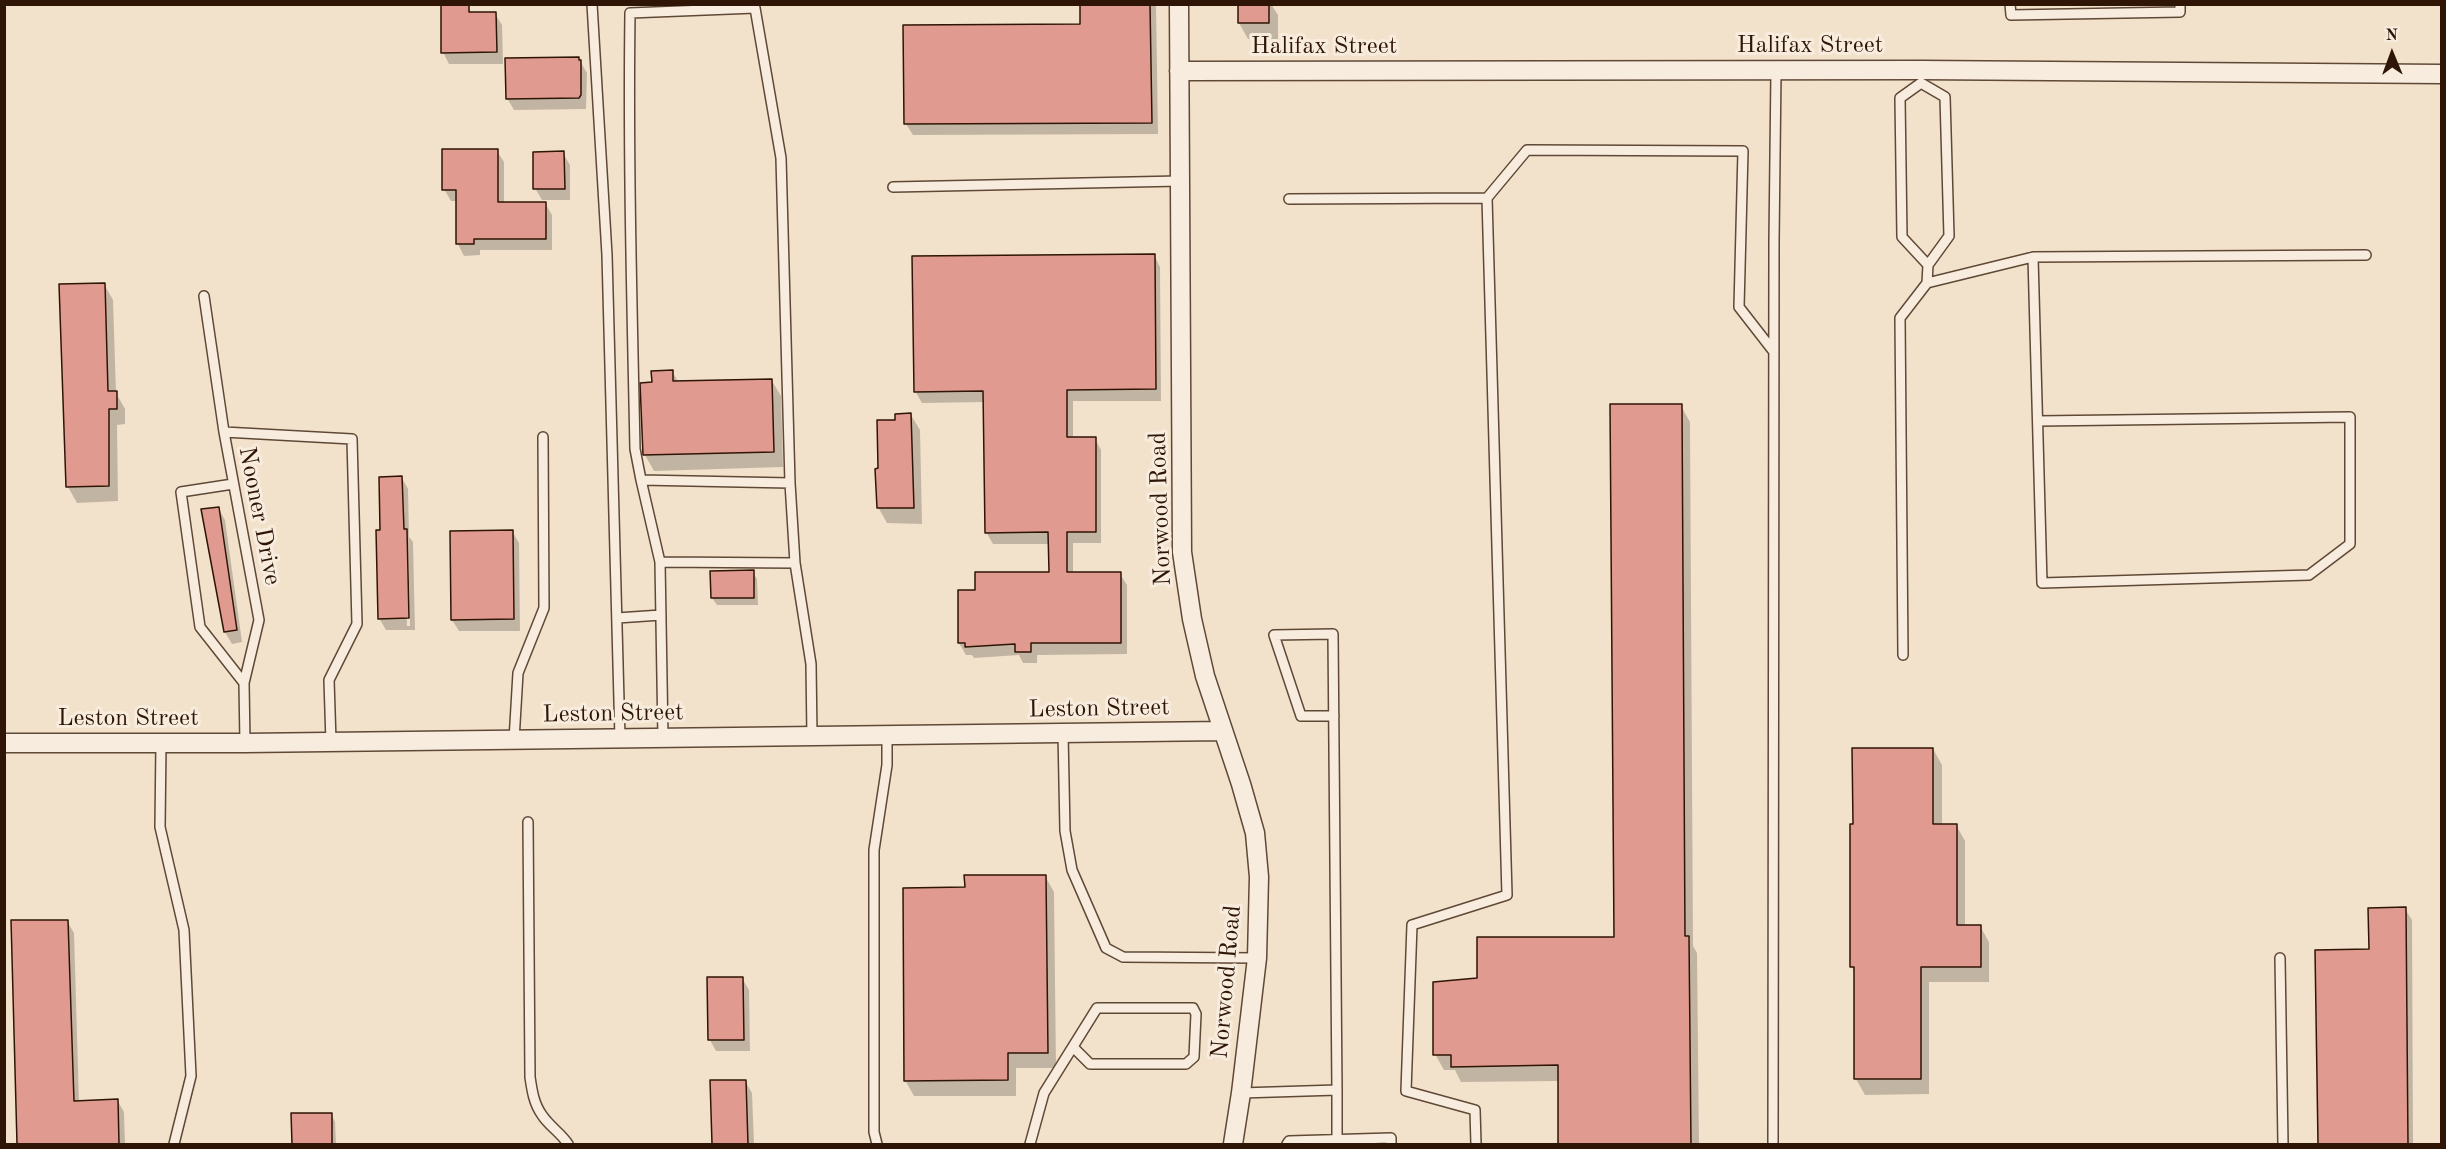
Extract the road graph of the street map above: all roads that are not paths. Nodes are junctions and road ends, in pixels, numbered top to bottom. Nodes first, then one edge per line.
1 (592, 4) edge
2 (1179, 4) edge
3 (2010, 4) edge
4 (2180, 4) edge
5 (754, 6) edge
6 (1179, 70) junction
7 (1776, 71) junction
8 (2442, 75) edge
9 (1921, 76) junction
10 (1180, 181) junction
11 (893, 187) dead end
12 (1487, 198) junction
13 (1289, 199) dead end
14 (2366, 255) dead end
15 (2033, 257) junction
16 (1928, 265) junction
17 (1928, 283) junction
18 (204, 296) dead end
19 (1774, 352) junction
20 (2038, 421) junction
21 (224, 432) junction
22 (543, 437) dead end
23 (641, 480) junction
24 (790, 483) junction
25 (233, 484) junction
26 (660, 562) junction
27 (795, 563) junction
28 (661, 615) junction
29 (617, 618) junction
30 (1903, 655) dead end
31 (243, 683) junction
32 (1334, 716) junction
33 (1223, 731) junction
34 (1063, 733) junction
35 (887, 735) junction
36 (812, 736) junction
37 (620, 738) junction
38 (663, 738) junction
39 (514, 740) junction
40 (331, 742) junction
41 (4, 743) edge
42 (161, 743) junction
43 (245, 743) junction
44 (528, 822) dead end
45 (1257, 958) junction
46 (2280, 958) dead end
47 (1073, 1047) junction
48 (1336, 1090) junction
49 (1241, 1093) junction
50 (1337, 1142) edge
51 (174, 1144) edge
52 (568, 1144) edge
53 (877, 1144) edge
54 (1030, 1144) edge
55 (1233, 1144) edge
56 (1287, 1144) edge
57 (1391, 1144) edge
58 (1476, 1144) edge
59 (1773, 1144) edge
60 (2283, 1144) edge

1 - 29 lane
2 - 6 street, Norwood Road
3 - 4 lane
5 - 23 lane
5 - 24 lane
6 - 7 street, Halifax Street
6 - 10 street, Norwood Road
7 - 9 street, Halifax Street
7 - 19 lane
8 - 9 street, Halifax Street
9 - 16 lane
9 - 16 lane
10 - 11 lane
10 - 33 street, Norwood Road
12 - 13 lane
12 - 19 lane
12 - 58 lane
14 - 15 lane
15 - 17 lane
15 - 20 lane
16 - 17 lane
17 - 30 lane
18 - 21 lane, Nooner Drive
19 - 59 lane
20 - 20 lane
21 - 25 lane, Nooner Drive
21 - 40 lane
22 - 39 lane
23 - 24 lane
23 - 26 lane
24 - 27 lane
25 - 31 lane, Nooner Drive
25 - 31 lane
26 - 27 lane
26 - 28 lane
27 - 36 lane
28 - 29 lane
28 - 38 lane
29 - 37 lane
31 - 43 lane, Nooner Drive
32 - 32 lane
32 - 48 lane
33 - 34 street, Leston Street
33 - 45 street, Norwood Road
34 - 35 street, Leston Street
34 - 45 lane
35 - 36 street, Leston Street
35 - 53 lane
36 - 38 street, Leston Street
37 - 38 street, Leston Street
37 - 39 street, Leston Street
39 - 40 street, Leston Street
40 - 43 street, Leston Street
41 - 42 street, Leston Street
42 - 43 street, Leston Street
42 - 51 lane
44 - 52 lane
45 - 49 street, Norwood Road
46 - 60 lane
47 - 47 lane
47 - 54 lane
48 - 49 lane
48 - 50 lane
49 - 55 street, Norwood Road
50 - 56 lane
50 - 57 lane

